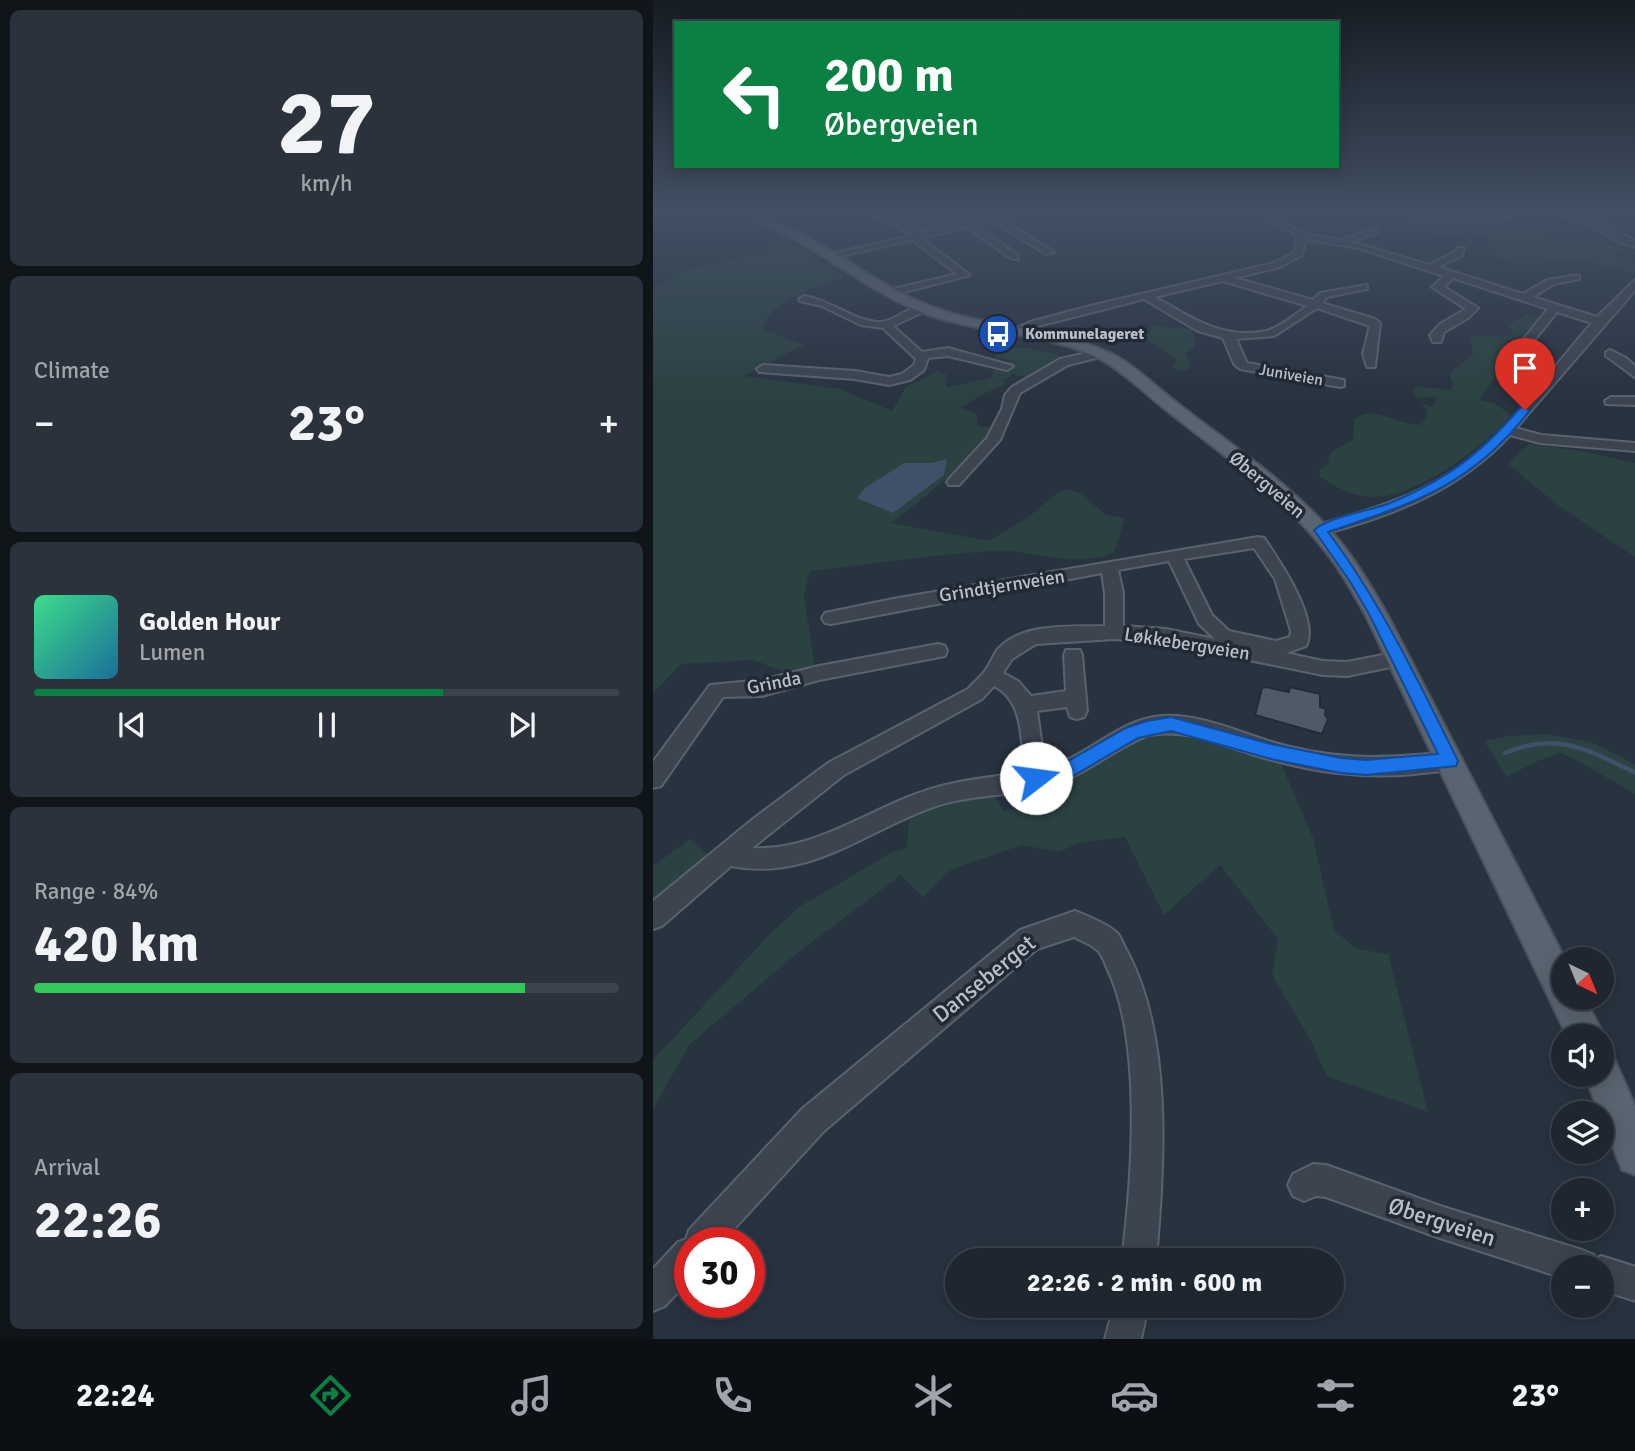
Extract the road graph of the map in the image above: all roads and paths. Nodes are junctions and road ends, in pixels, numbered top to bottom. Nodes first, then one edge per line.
1 (856, 272) edge
2 (962, 272) edge
3 (1245, 272) edge
4 (1443, 272) edge
5 (1451, 275) junction
6 (1575, 277) dead end
7 (1224, 278) junction
8 (1635, 282) edge
9 (1363, 286) dead end
10 (889, 293) junction
11 (1146, 296) junction
12 (1524, 298) junction
13 (804, 299) dead end
14 (1315, 304) junction
15 (1554, 307) junction
16 (923, 308) junction
17 (1598, 321) junction
18 (887, 325) junction
19 (1013, 333) junction
20 (1226, 337) junction
21 (1437, 340) dead end
22 (1523, 347) dead end
23 (1100, 354) junction
24 (1610, 354) dead end
25 (919, 356) junction
26 (1371, 364) dead end
27 (1007, 366) dead end
28 (763, 369) dead end
29 (1635, 375) edge
30 (1340, 383) dead end
31 (1611, 401) dead end
32 (1635, 401) edge
33 (1508, 430) junction
34 (1635, 447) edge
35 (954, 482) dead end
36 (1320, 530) junction
37 (1174, 555) junction
38 (1109, 567) junction
39 (831, 618) dead end
40 (1114, 632) junction
41 (938, 651) dead end
42 (1073, 655) dead end
43 (1398, 659) junction
44 (992, 676) junction
45 (1026, 704) junction
46 (1450, 761) junction
47 (1036, 778) junction
48 (653, 779) edge
49 (728, 855) junction
50 (653, 917) edge
51 (1551, 966) edge
52 (1607, 1087) edge
53 (1635, 1156) edge
54 (1304, 1185) dead end
55 (714, 1227) edge
56 (1140, 1248) edge
57 (1551, 1257) edge
58 (674, 1271) edge
59 (1614, 1277) edge
60 (1635, 1284) edge
61 (653, 1294) edge
62 (1128, 1318) edge
63 (1123, 1339) edge

1 - 10 main road, Øbergveien
2 - 10 street
3 - 7 street
4 - 5 street
5 - 12 street
5 - 21 street
6 - 12 street
7 - 11 street
7 - 14 street
8 - 17 street
9 - 14 street
10 - 16 main road, Øbergveien
11 - 19 street
11 - 20 street
12 - 15 street
13 - 18 street
14 - 20 street
14 - 26 street
15 - 17 street
15 - 22 street
16 - 18 street
16 - 19 main road, Øbergveien
17 - 33 street
18 - 25 street
19 - 23 main road, Øbergveien
20 - 30 street, Juniveien
23 - 35 street
23 - 36 main road, Øbergveien
24 - 29 street
25 - 27 street
25 - 28 street
31 - 32 street
33 - 34 street
33 - 36 street
36 - 43 main road, Øbergveien
37 - 37 street, Grindtjernveien
37 - 38 street, Grindtjernveien
38 - 39 street, Grindtjernveien
38 - 40 street
40 - 43 street, Løkkebergveien
40 - 44 street, Løkkebergveien
41 - 48 street, Grinda
42 - 45 street
43 - 46 main road, Øbergveien
44 - 45 street
44 - 49 street, Løkkebergveien
45 - 47 street
46 - 47 street
46 - 51 main road, Øbergveien
47 - 49 street
49 - 50 street, Løkkebergveien
52 - 53 main road
54 - 57 street, Øbergveien
55 - 56 street, Danseberget
58 - 61 street
59 - 60 street
62 - 63 street

